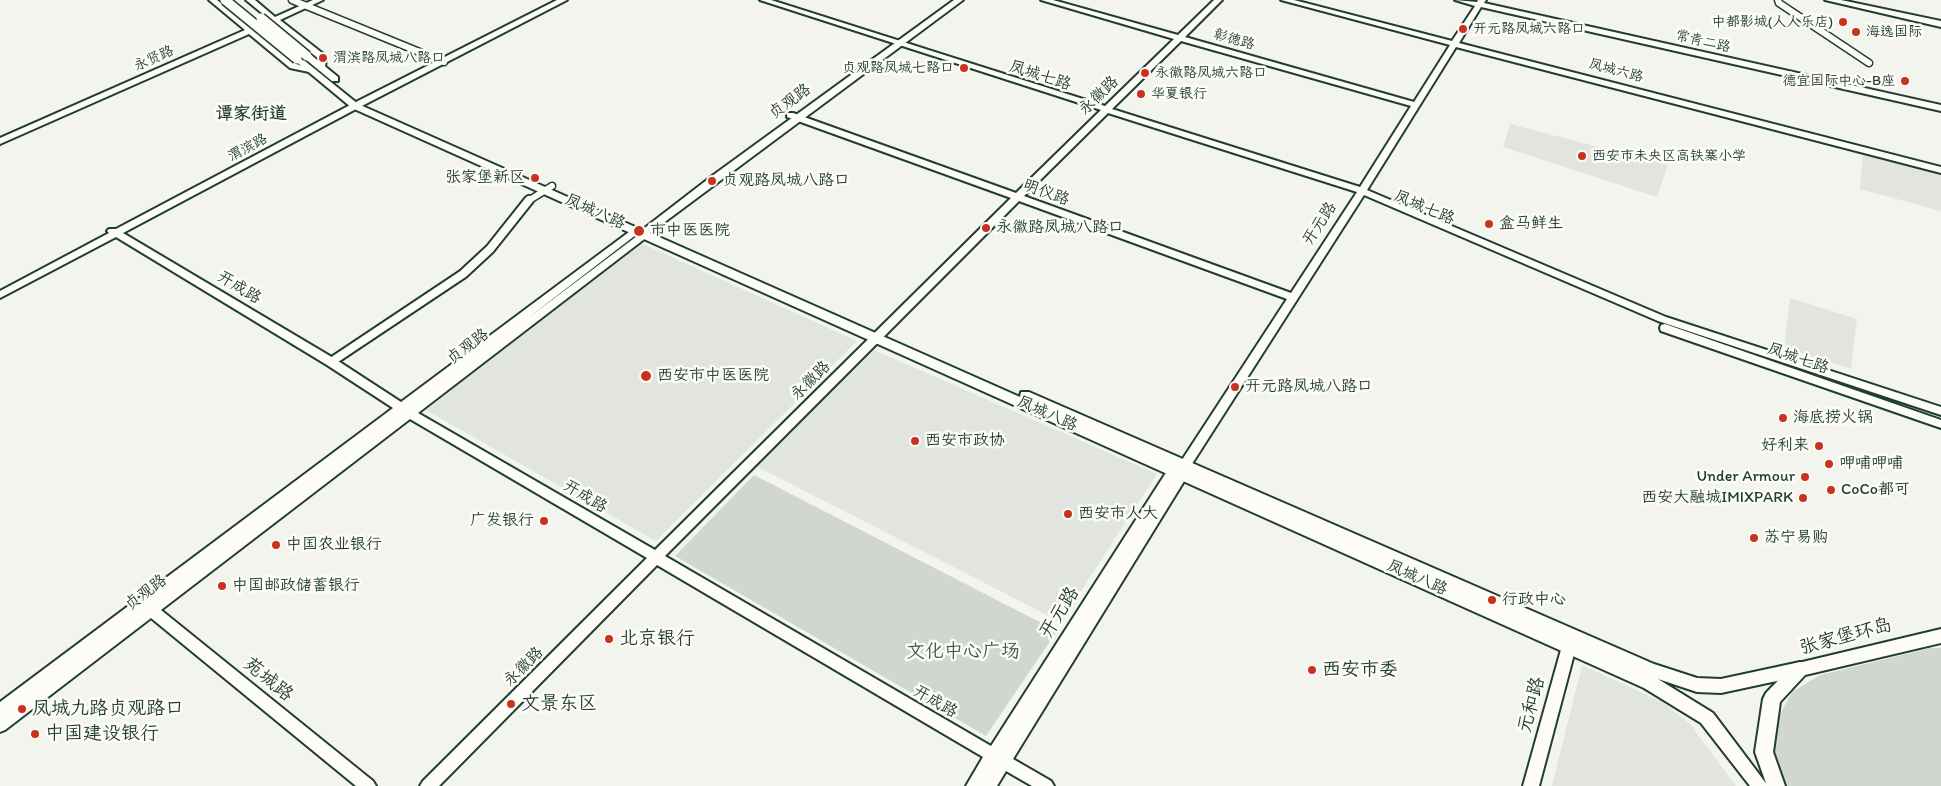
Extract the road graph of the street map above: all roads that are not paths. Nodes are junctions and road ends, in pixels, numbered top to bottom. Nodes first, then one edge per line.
1 (213, 0) edge
2 (225, 0) edge
3 (238, 0) edge
4 (250, 0) edge
5 (292, 0) edge
6 (319, 0) edge
7 (555, 0) edge
8 (563, 0) edge
9 (764, 0) edge
10 (948, 0) edge
11 (958, 0) edge
12 (1045, 0) edge
13 (1218, 0) edge
14 (1284, 0) edge
15 (1459, 0) edge
16 (1778, 0) edge
17 (1829, 0) edge
18 (1840, 0) edge
19 (1480, 2) edge
20 (306, 6) junction
21 (275, 20) junction
22 (1941, 23) edge
23 (250, 30) junction
24 (1180, 38) junction
25 (1454, 43) junction
26 (893, 44) junction
27 (442, 61) junction
28 (1869, 62) dead end
29 (316, 69) junction
30 (358, 104) junction
31 (1416, 105) junction
32 (1941, 108) edge
33 (1106, 112) junction
34 (793, 117) junction
35 (0, 141) edge
36 (1941, 170) edge
37 (549, 188) junction
38 (1360, 194) junction
39 (1016, 198) junction
40 (642, 230) junction
41 (114, 232) junction
42 (2, 290) edge
43 (1293, 297) junction
44 (880, 335) junction
45 (331, 362) junction
46 (405, 410) junction
47 (1941, 411) edge
48 (1941, 424) edge
49 (1180, 471) junction
50 (656, 558) junction
51 (147, 607) junction
52 (1938, 636) edge
53 (1571, 640) junction
54 (1800, 669) junction
55 (0, 711) edge
56 (0, 725) edge
57 (999, 758) junction
58 (368, 786) edge
59 (428, 786) edge
60 (974, 786) edge
61 (988, 786) edge
62 (1046, 786) edge
63 (1532, 786) edge
64 (1760, 786) edge
65 (1776, 786) edge

1 - 23 street, 凤城八路
2 - 29 main road, 凤城八路, bridge
3 - 29 main road, 凤城八路, bridge
4 - 21 street, 凤城八路
5 - 20 street
6 - 20 street, 永贤路
7 - 27 street, 渭滨路
8 - 27 street, 渭滨路
9 - 26 street, 凤城七路
10 - 26 main road, 贞观路
11 - 26 main road, 贞观路
12 - 24 street, 彰德路
13 - 24 street, 永徽路
14 - 25 street, 凤城六路
15 - 19 street, 常青二路
16 - 28 street
17 - 22 main road
18 - 22 main road
19 - 25 street, 开元路
19 - 32 street, 常青二路
20 - 21 street, 永贤路
20 - 27 street
21 - 23 street, 永贤路
21 - 29 street, 凤城八路
23 - 29 street, 凤城八路
23 - 35 street, 永贤路
24 - 31 street, 彰德路
24 - 33 street, 永徽路
25 - 31 street, 开元路
25 - 36 street, 凤城六路
26 - 33 street, 凤城七路
26 - 34 main road, 贞观路
27 - 30 street, 渭滨路
29 - 30 main road, 凤城八路
30 - 37 main road, 凤城八路
30 - 41 street, 渭滨路
31 - 38 street, 开元路
33 - 38 street, 凤城七路
33 - 39 street, 永徽路
34 - 39 street, 明仪路
34 - 40 main road, 贞观路
37 - 40 main road, 凤城八路
37 - 45 street
38 - 43 street, 开元路
38 - 47 street, 凤城七路
38 - 48 street, 凤城七路
39 - 43 street, 明仪路
39 - 44 street, 永徽路
40 - 44 main road, 凤城八路
40 - 46 street, 贞观路
41 - 42 street, 渭滨路
41 - 45 street, 开成路
43 - 49 street, 开元路
44 - 49 main road, 凤城八路
44 - 50 street, 永徽路
45 - 46 street, 开成路
46 - 50 street, 开成路
46 - 51 street, 贞观路
49 - 53 main road, 凤城八路
49 - 57 street, 开元路
50 - 57 street, 开成路
50 - 59 street, 永徽路
51 - 55 street, 贞观路
51 - 56 street, 贞观路
51 - 58 street, 苑城路
52 - 54 main road, 张家堡环岛
53 - 54 main road, 凤城八路
53 - 63 street, 元和路
53 - 64 main road, 凤城八路
54 - 65 main road, 张家堡环岛
57 - 60 street, 开元路
57 - 61 street, 开元路
57 - 62 street, 开成路

